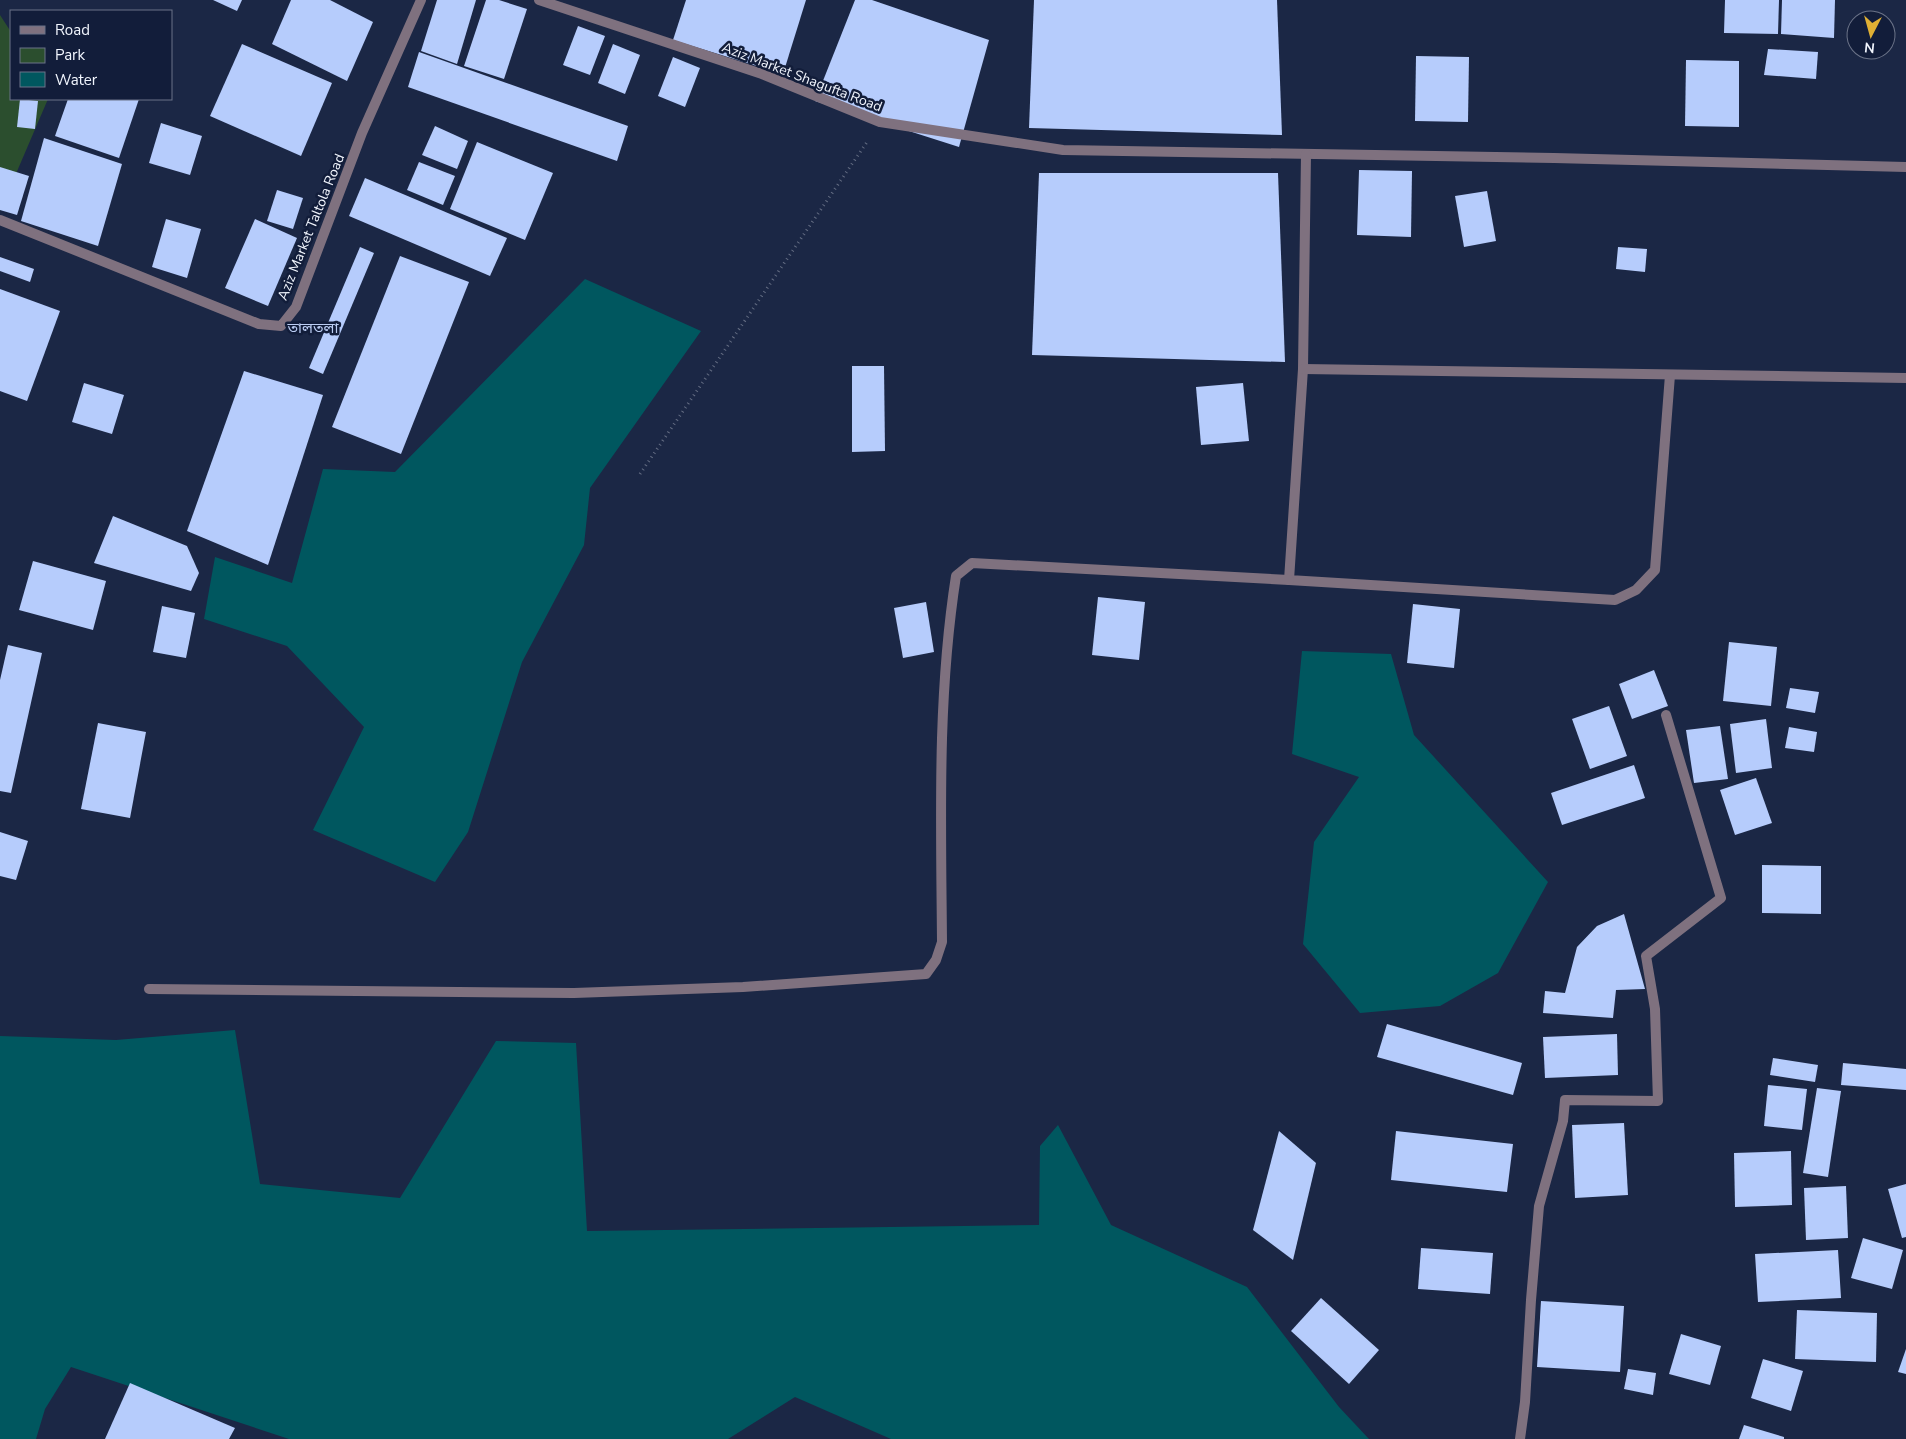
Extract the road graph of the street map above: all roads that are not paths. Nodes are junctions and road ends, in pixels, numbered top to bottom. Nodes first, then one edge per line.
1 (421, 0) edge
2 (539, 0) edge
3 (1306, 154) junction
4 (1906, 167) edge
5 (0, 220) edge
6 (1303, 369) junction
7 (1670, 375) junction
8 (1906, 378) edge
9 (1289, 580) junction
10 (1666, 714) dead end
11 (149, 988) dead end
12 (1520, 1439) edge

1 - 5 street, Aziz Market Taltola Road
2 - 3 street, Aziz Market Shagufta Road
3 - 4 street, Aziz Market Shagufta Road
3 - 6 street
6 - 7 street
6 - 9 street
7 - 8 street
7 - 9 street
9 - 11 street
10 - 12 street

